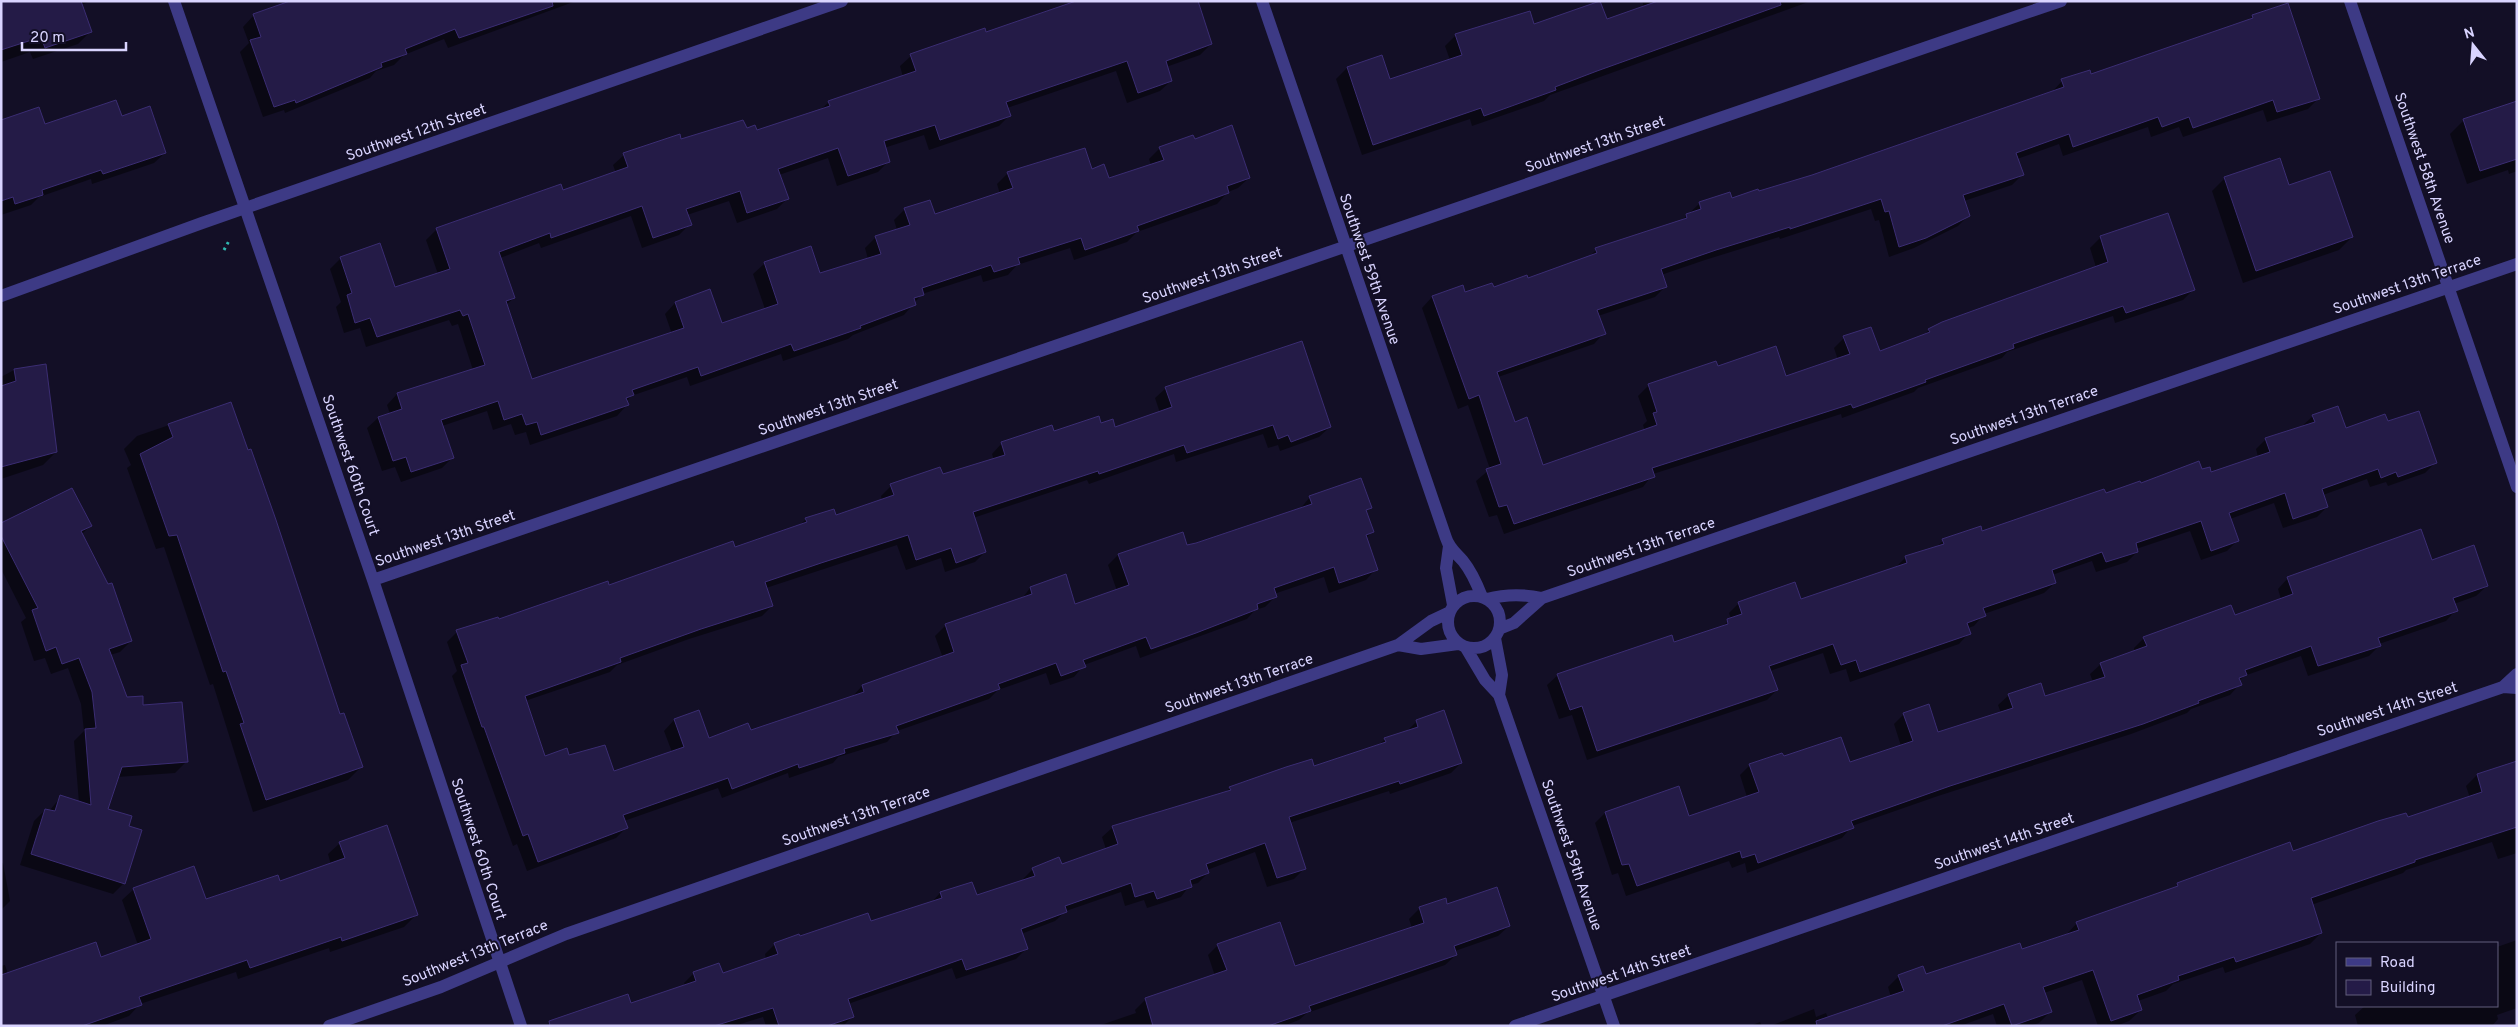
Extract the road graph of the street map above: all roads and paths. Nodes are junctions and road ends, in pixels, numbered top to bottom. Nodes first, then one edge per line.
1 (174, 1) edge
2 (842, 1) edge
3 (1262, 1) edge
4 (2061, 1) edge
5 (2350, 1) edge
6 (246, 208) junction
7 (1345, 247) junction
8 (2517, 264) edge
9 (2449, 287) junction
10 (1, 296) edge
11 (2517, 486) edge
12 (1449, 546) junction
13 (373, 580) junction
14 (1485, 598) junction
15 (1542, 598) junction
16 (1451, 609) junction
17 (1497, 634) junction
18 (1398, 645) junction
19 (1462, 646) junction
20 (2517, 674) edge
21 (2503, 687) junction
22 (2517, 688) edge
23 (1499, 695) junction
24 (500, 962) junction
25 (1604, 996) junction
26 (329, 1026) edge
27 (521, 1026) edge
28 (1515, 1026) edge
29 (1614, 1026) edge

1 - 6 street, Southwest 60th Court
2 - 6 street, Southwest 12th Street
3 - 7 street, Southwest 59th Avenue
4 - 7 street, Southwest 13th Street
5 - 9 street, Southwest 58th Avenue
6 - 10 street, Southwest 12th Street
6 - 13 street, Southwest 60th Court
7 - 12 street, Southwest 59th Avenue
7 - 13 street, Southwest 13th Street
8 - 9 street, Southwest 13th Terrace
9 - 11 street, Southwest 58th Avenue
9 - 15 street, Southwest 13th Terrace
12 - 14 street, Southwest 59th Avenue
12 - 16 street, Southwest 59th Avenue
13 - 24 street, Southwest 60th Court
14 - 15 street, Southwest 13th Terrace
14 - 16 street
14 - 17 street
15 - 17 street, Southwest 13th Terrace
16 - 18 street, Southwest 13th Terrace
16 - 19 street
17 - 19 street
17 - 23 street, Southwest 59th Avenue
18 - 19 street, Southwest 13th Terrace
18 - 24 street, Southwest 13th Terrace
19 - 23 street, Southwest 59th Avenue
20 - 21 street, Southwest 14th Street
21 - 22 street, Southwest 14th Street
21 - 25 street, Southwest 14th Street
23 - 25 street, Southwest 59th Avenue
24 - 26 street, Southwest 13th Terrace
24 - 27 street, Southwest 60th Court
25 - 28 street, Southwest 14th Street
25 - 29 street, Southwest 59th Avenue

